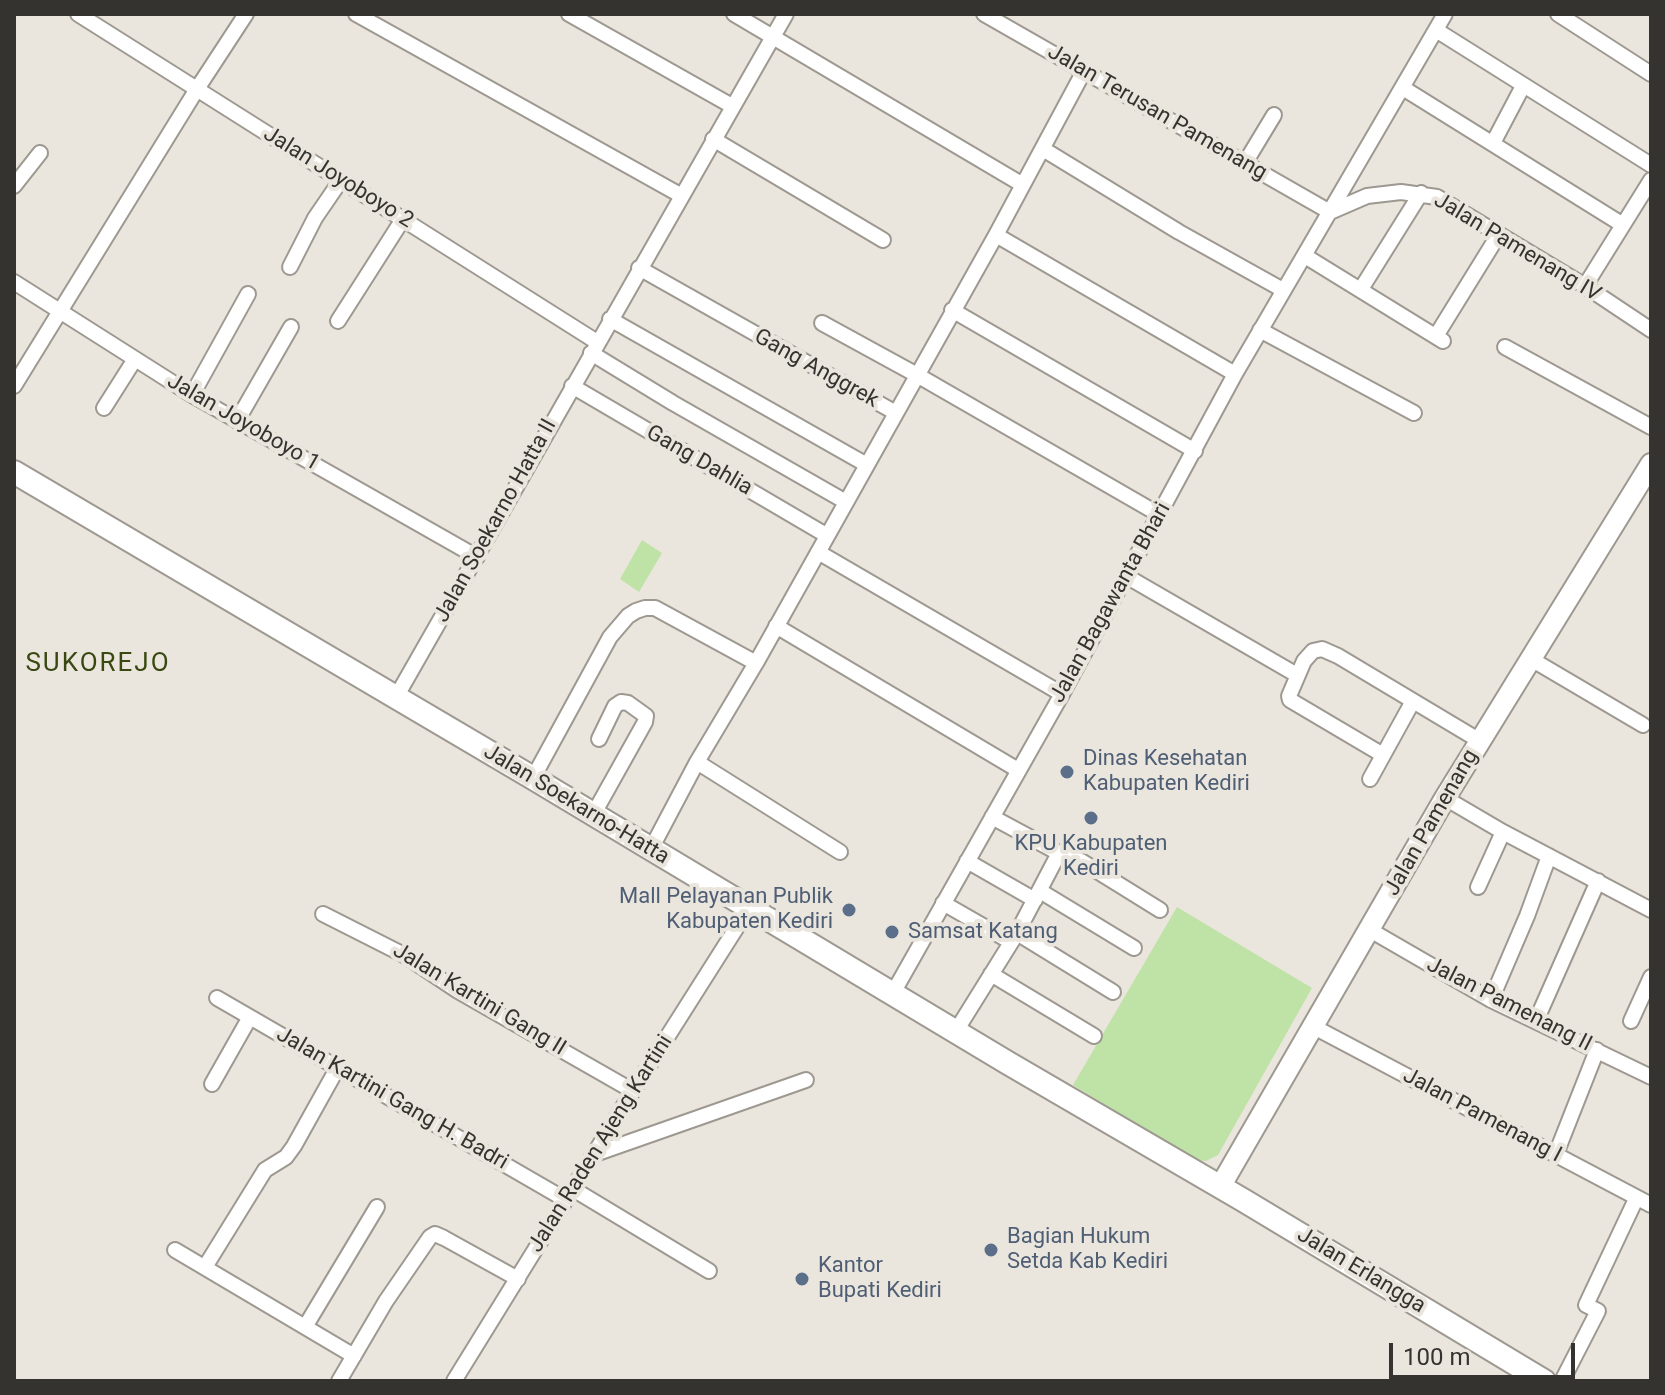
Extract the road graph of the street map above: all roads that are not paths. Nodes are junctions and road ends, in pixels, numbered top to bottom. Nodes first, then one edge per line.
1 (78, 14) edge
2 (246, 14) edge
3 (356, 14) edge
4 (569, 14) edge
5 (734, 14) edge
6 (786, 14) edge
7 (984, 14) edge
8 (1445, 14) edge
9 (1558, 14) edge
10 (1436, 30) junction
11 (772, 37) junction
12 (1084, 71) junction
13 (1651, 74) edge
14 (1523, 86) junction
15 (1403, 88) junction
16 (197, 89) junction
17 (732, 106) junction
18 (1274, 115) dead end
19 (713, 139) junction
20 (1493, 143) junction
21 (1043, 149) junction
22 (40, 153) dead end
23 (1245, 163) junction
24 (1651, 165) edge
25 (341, 180) junction
26 (1651, 180) edge
27 (1023, 185) junction
28 (14, 186) edge
29 (1421, 193) junction
30 (682, 196) junction
31 (1330, 212) junction
32 (403, 219) junction
33 (1623, 225) junction
34 (1499, 234) junction
35 (996, 235) junction
36 (883, 240) dead end
37 (1305, 256) junction
38 (290, 267) dead end
39 (639, 268) junction
40 (14, 282) edge
41 (1585, 286) junction
42 (1361, 289) junction
43 (1283, 290) junction
44 (248, 294) dead end
45 (952, 310) junction
46 (60, 311) junction
47 (610, 319) junction
48 (338, 321) dead end
49 (822, 323) dead end
50 (1649, 323) edge
51 (291, 327) dead end
52 (1260, 330) junction
53 (1505, 347) dead end
54 (594, 348) junction
55 (135, 359) junction
56 (1235, 374) junction
57 (917, 375) junction
58 (14, 386) edge
59 (572, 386) junction
60 (192, 395) junction
61 (104, 408) dead end
62 (896, 413) junction
63 (1414, 413) dead end
64 (237, 421) junction
65 (1651, 427) edge
66 (1195, 451) junction
67 (1651, 464) edge
68 (867, 465) junction
69 (14, 472) edge
70 (846, 502) junction
71 (1160, 515) junction
72 (826, 535) junction
73 (818, 552) junction
74 (477, 557) junction
75 (1126, 576) junction
76 (776, 626) junction
77 (1531, 659) junction
78 (756, 663) junction
79 (1297, 675) junction
80 (1062, 694) junction
81 (395, 699) junction
82 (1413, 701) junction
83 (1643, 725) dead end
84 (599, 739) dead end
85 (1480, 741) junction
86 (1383, 755) junction
87 (697, 762) junction
88 (1018, 770) junction
89 (533, 778) junction
90 (1370, 779) dead end
91 (1445, 798) junction
92 (593, 815) junction
93 (992, 817) junction
94 (1503, 832) junction
95 (651, 849) junction
96 (840, 852) dead end
97 (1059, 853) junction
98 (1549, 856) junction
99 (967, 861) junction
100 (1598, 881) junction
101 (1478, 887) dead end
102 (1037, 895) junction
103 (943, 903) junction
104 (749, 908) junction
105 (1160, 910) dead end
106 (1651, 910) edge
107 (323, 914) dead end
108 (1370, 930) junction
109 (1014, 938) junction
110 (1134, 948) dead end
111 (991, 974) junction
112 (1651, 977) edge
113 (1113, 992) dead end
114 (893, 993) junction
115 (217, 998) dead end
116 (1491, 1000) junction
117 (250, 1017) junction
118 (1536, 1021) junction
119 (1631, 1021) dead end
120 (1314, 1027) junction
121 (956, 1031) junction
122 (1094, 1036) dead end
123 (1597, 1050) junction
124 (338, 1067) junction
125 (1651, 1077) edge
126 (806, 1080) dead end
127 (212, 1084) dead end
128 (633, 1091) junction
129 (595, 1154) junction
130 (1556, 1154) junction
131 (1220, 1187) junction
132 (569, 1195) junction
133 (1636, 1199) junction
134 (1651, 1205) edge
135 (377, 1207) dead end
136 (175, 1250) dead end
137 (205, 1267) junction
138 (709, 1271) dead end
139 (518, 1279) junction
140 (305, 1327) junction
141 (354, 1356) junction
142 (339, 1381) edge
143 (454, 1381) edge
144 (1544, 1381) edge
145 (1562, 1381) edge

1 - 16 street, Jalan Joyoboyo 2
2 - 16 street
3 - 30 street
4 - 17 street
5 - 11 street
6 - 11 street, Jalan Soekarno Hatta II
7 - 12 street, Jalan Terusan Pamenang
8 - 10 street, Jalan Bagawanta Bhari
9 - 13 street
10 - 14 street
10 - 15 street, Jalan Bagawanta Bhari
11 - 17 street, Jalan Soekarno Hatta II
11 - 27 street
12 - 21 street
12 - 23 street, Jalan Terusan Pamenang
14 - 20 street
14 - 24 street
15 - 20 street
15 - 31 street, Jalan Bagawanta Bhari
16 - 25 street, Jalan Joyoboyo 2
16 - 46 street
17 - 19 street, Jalan Soekarno Hatta II
18 - 23 street
19 - 30 street, Jalan Soekarno Hatta II
19 - 36 street
20 - 33 street
21 - 27 street
21 - 43 street
22 - 28 street
23 - 31 street, Jalan Terusan Pamenang
25 - 32 street, Jalan Joyoboyo 2
25 - 38 street
26 - 33 street
27 - 35 street
29 - 31 street, Jalan Pamenang IV
29 - 34 street, Jalan Pamenang IV
29 - 42 street
30 - 39 street, Jalan Soekarno Hatta II
31 - 37 street, Jalan Bagawanta Bhari
32 - 48 street
32 - 54 street, Jalan Joyoboyo 2
33 - 41 street
34 - 41 street, Jalan Pamenang IV
34 - 42 street
35 - 45 street
35 - 56 street
37 - 42 street
37 - 43 street, Jalan Bagawanta Bhari
39 - 47 street, Jalan Soekarno Hatta II
39 - 62 street, Gang Anggrek
40 - 46 street, Jalan Joyoboyo 1
41 - 50 street, Jalan Pamenang IV
43 - 52 street, Jalan Bagawanta Bhari
44 - 60 street
45 - 57 street
45 - 66 street
46 - 55 street, Jalan Joyoboyo 1
46 - 58 street
47 - 54 street, Jalan Soekarno Hatta II
47 - 68 street
49 - 57 street
51 - 64 street
52 - 56 street, Jalan Bagawanta Bhari
52 - 63 street
53 - 65 street
54 - 59 street, Jalan Soekarno Hatta II
54 - 70 street, Jalan Joyoboyo 2
55 - 60 street, Jalan Joyoboyo 1
55 - 61 street
56 - 66 street, Jalan Bagawanta Bhari
57 - 62 street
57 - 71 street
59 - 72 street, Gang Dahlia
59 - 74 street, Jalan Soekarno Hatta II
60 - 64 street, Jalan Joyoboyo 1
62 - 68 street
64 - 74 street, Jalan Joyoboyo 1
66 - 71 street, Jalan Bagawanta Bhari
67 - 77 main road, Jalan Pamenang
68 - 70 street
69 - 81 main road, Jalan Soekarno-Hatta
70 - 72 street
71 - 75 street, Jalan Bagawanta Bhari
72 - 73 street
73 - 76 street
73 - 80 street
74 - 81 street, Jalan Soekarno Hatta II
75 - 79 street
75 - 80 street, Jalan Bagawanta Bhari
76 - 78 street
76 - 88 street
77 - 83 street
77 - 85 main road, Jalan Pamenang
78 - 87 street
78 - 89 street
79 - 82 street
79 - 86 street
80 - 88 street, Jalan Bagawanta Bhari
81 - 89 main road, Jalan Soekarno-Hatta
82 - 85 street
82 - 86 street
84 - 92 street
85 - 91 main road, Jalan Pamenang
86 - 90 street
87 - 95 street
87 - 96 street
88 - 93 street, Jalan Bagawanta Bhari
89 - 92 main road, Jalan Soekarno-Hatta
91 - 94 street
91 - 108 main road, Jalan Pamenang
92 - 95 main road, Jalan Soekarno-Hatta
93 - 97 street
93 - 99 street, Jalan Bagawanta Bhari
94 - 98 street
94 - 101 street
95 - 104 main road, Jalan Soekarno-Hatta
97 - 102 street
97 - 105 street
98 - 100 street
98 - 116 street
99 - 102 street
99 - 103 street, Jalan Bagawanta Bhari
100 - 106 street
100 - 118 street
102 - 109 street
102 - 110 street
103 - 109 street
103 - 114 street, Jalan Bagawanta Bhari
104 - 114 main road, Jalan Soekarno-Hatta
104 - 128 street, Jalan Raden Ajeng Kartini
107 - 128 street, Jalan Kartini Gang II
108 - 116 street, Jalan Pamenang II
108 - 120 main road, Jalan Pamenang
109 - 111 street
109 - 113 street
111 - 121 street
111 - 122 street
112 - 119 street
114 - 121 main road, Jalan Soekarno-Hatta
115 - 117 street, Jalan Kartini Gang H. Badri
116 - 118 street, Jalan Pamenang II
117 - 124 street, Jalan Kartini Gang H. Badri
117 - 127 street
118 - 123 street, Jalan Pamenang II
120 - 130 street, Jalan Pamenang I
120 - 131 main road, Jalan Pamenang
121 - 131 main road, Jalan Soekarno-Hatta
123 - 125 street, Jalan Pamenang II
123 - 130 street
124 - 132 street, Jalan Kartini Gang H. Badri
124 - 137 street
126 - 129 street
128 - 129 street, Jalan Raden Ajeng Kartini
129 - 132 street, Jalan Raden Ajeng Kartini
130 - 133 street, Jalan Pamenang I
131 - 144 main road, Jalan Erlangga
132 - 138 street, Jalan Kartini Gang H. Badri
132 - 139 street, Jalan Raden Ajeng Kartini
133 - 134 street, Jalan Pamenang I
133 - 145 street
135 - 140 street
136 - 137 street
137 - 140 street
139 - 141 street
139 - 143 street, Jalan Raden Ajeng Kartini
140 - 141 street
141 - 142 street

